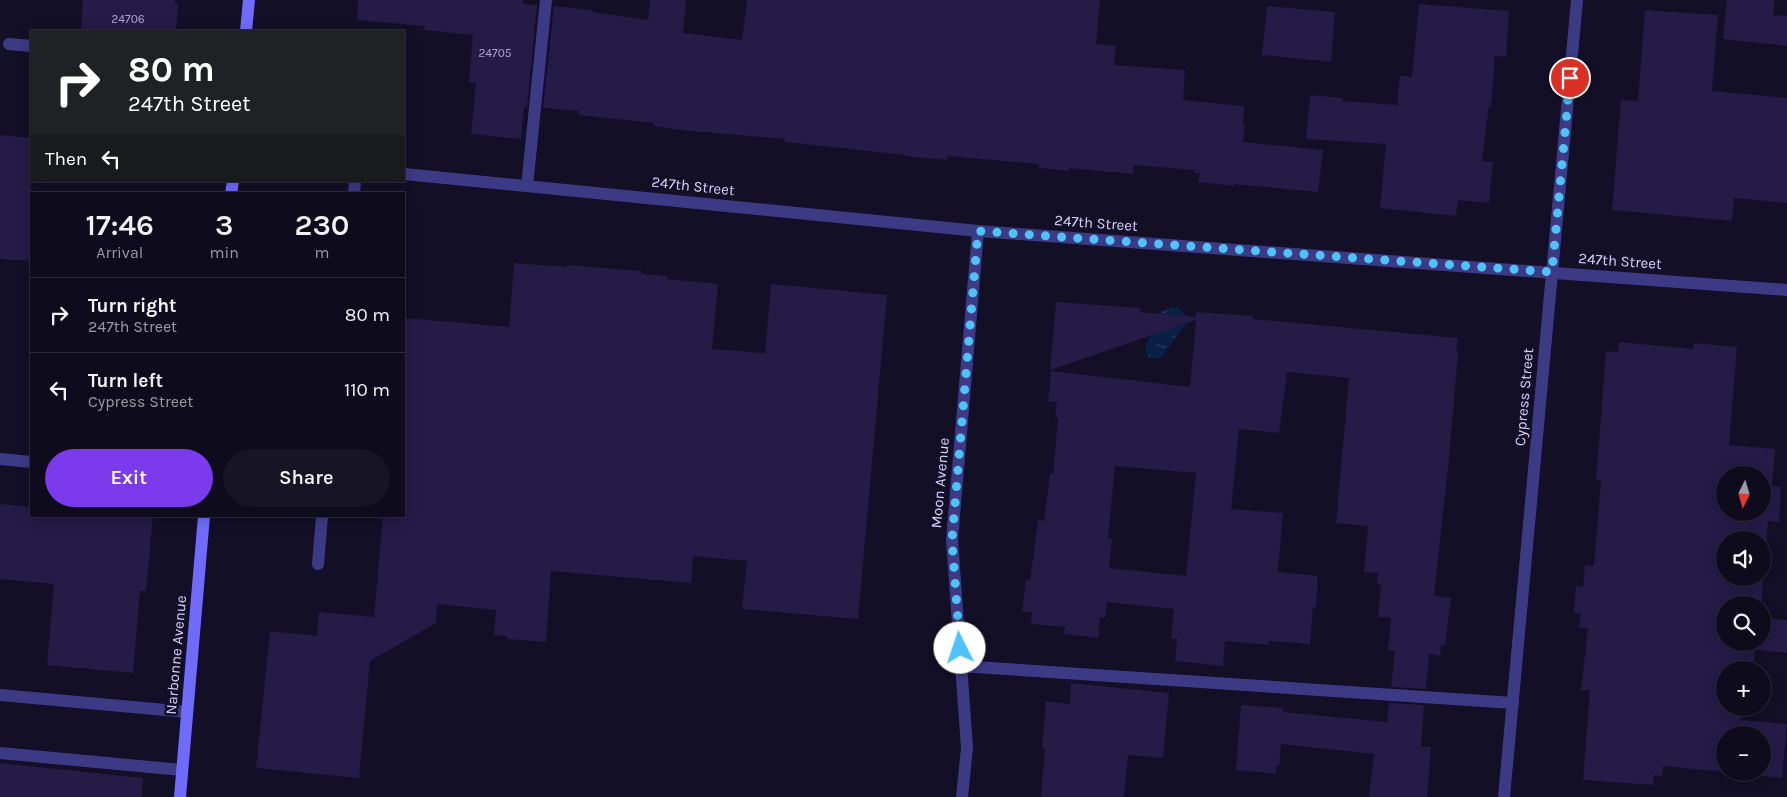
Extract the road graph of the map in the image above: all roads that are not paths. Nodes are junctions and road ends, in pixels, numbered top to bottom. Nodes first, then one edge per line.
1 (249, 0) edge
2 (546, 0) edge
3 (1576, 0) edge
4 (246, 30) edge
5 (9, 44) dead end
6 (30, 46) edge
7 (405, 174) edge
8 (527, 186) junction
9 (978, 231) junction
10 (1552, 272) junction
11 (1787, 290) edge
12 (0, 459) edge
13 (30, 462) edge
14 (204, 517) edge
15 (322, 517) edge
16 (318, 564) dead end
17 (961, 666) junction
18 (0, 695) edge
19 (1513, 703) junction
20 (187, 712) junction
21 (0, 753) edge
22 (182, 770) junction
23 (180, 797) edge
24 (962, 797) edge
25 (1504, 797) edge

1 - 4 main road
2 - 8 street
3 - 10 street, Cypress Street
5 - 6 street
7 - 8 street, 247th Street
8 - 9 street, 247th Street
9 - 10 street, 247th Street
9 - 17 street, Moon Avenue
10 - 11 street, 247th Street
10 - 19 street, Cypress Street
12 - 13 street
14 - 20 main road, Narbonne Avenue
15 - 16 street
17 - 19 street
17 - 24 street, Moon Avenue
18 - 20 street
19 - 25 street, Cypress Street
20 - 22 main road, Narbonne Avenue
21 - 22 street
22 - 23 main road, Narbonne Avenue

